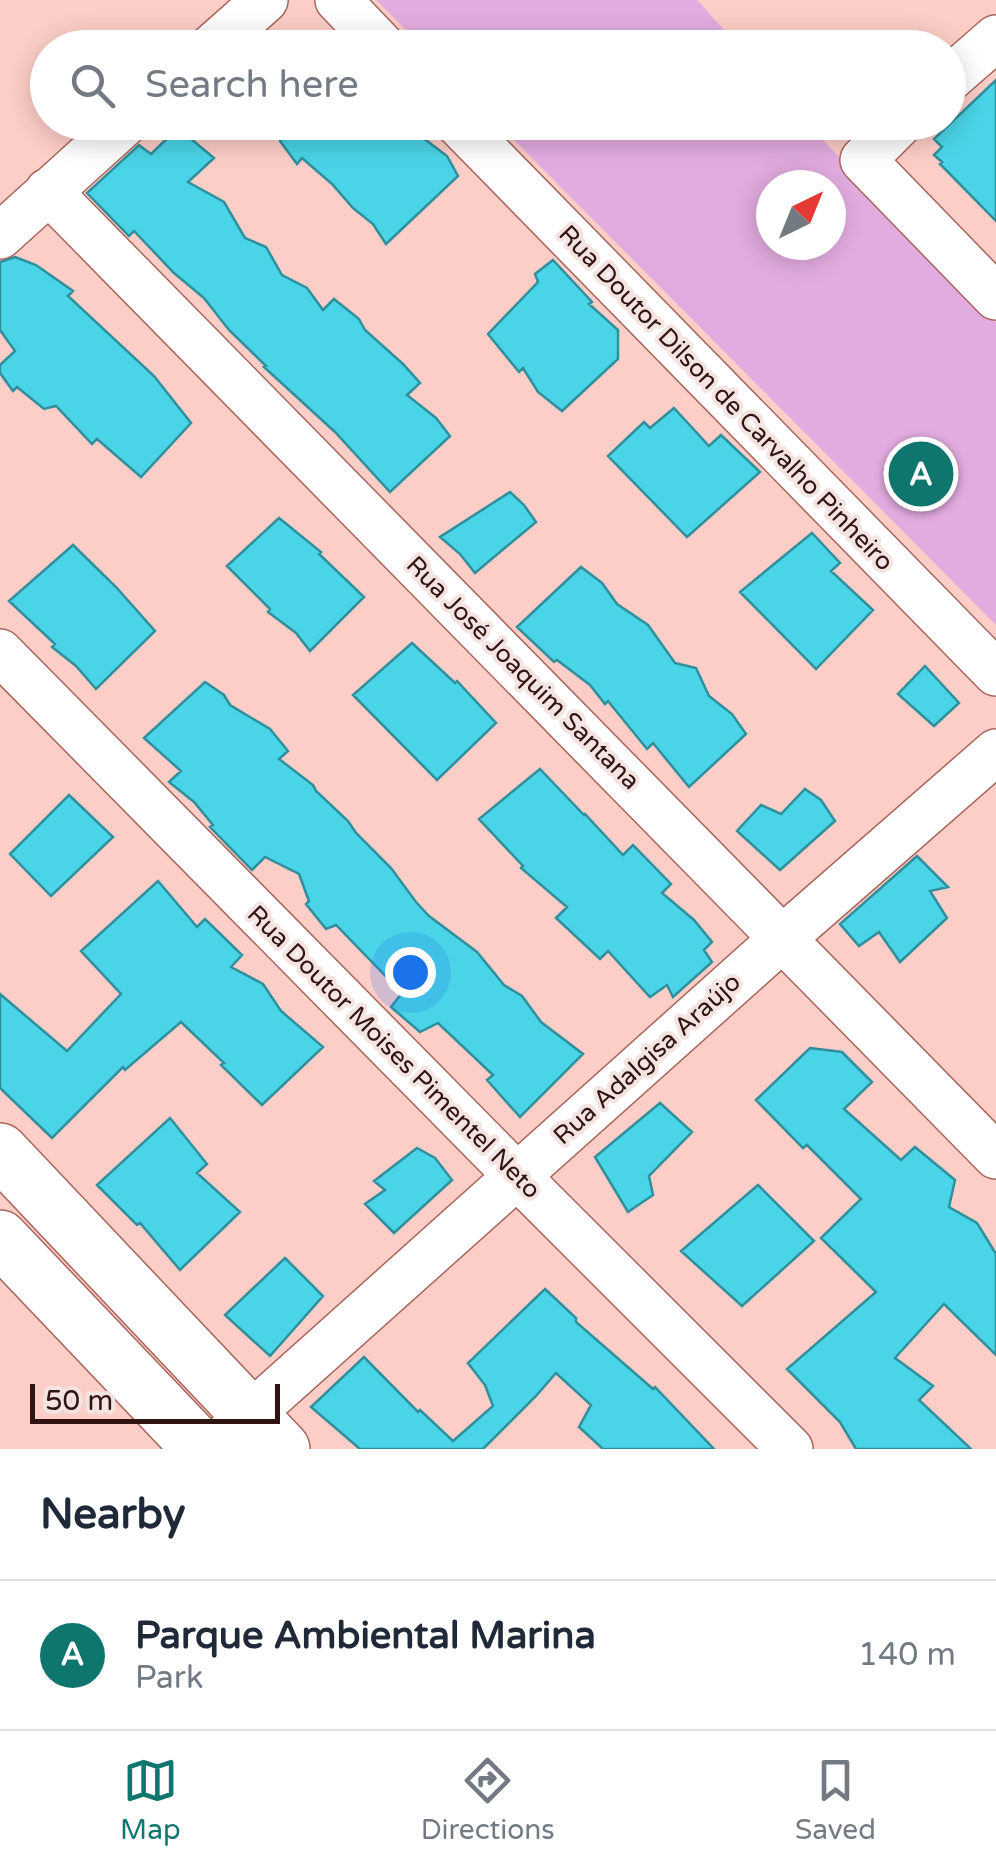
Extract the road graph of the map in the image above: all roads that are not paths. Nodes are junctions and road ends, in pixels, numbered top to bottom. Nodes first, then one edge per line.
1 (265, 0) edge
2 (338, 0) edge
3 (231, 30) edge
4 (367, 30) edge
5 (996, 38) edge
6 (966, 64) edge
7 (105, 140) edge
8 (475, 140) edge
9 (884, 140) edge
10 (48, 190) junction
11 (0, 236) edge
12 (996, 297) edge
13 (0, 652) edge
14 (996, 673) edge
15 (996, 752) edge
16 (783, 938) junction
17 (0, 1152) edge
18 (996, 1156) edge
19 (517, 1176) junction
20 (0, 1238) edge
21 (248, 1438) edge
22 (201, 1449) edge
23 (790, 1449) edge

1 - 3 street
2 - 4 street
5 - 6 street
7 - 10 street
8 - 14 street, Rua Doutor Dilson de Carvalho Pinheiro
9 - 12 street
10 - 11 street
10 - 16 street, Rua José Joaquim Santana
13 - 19 street, Rua Doutor Moises Pimentel Neto
15 - 16 street, Rua Adalgisa Araújo
16 - 18 street, Rua José Joaquim Santana
16 - 19 street, Rua Adalgisa Araújo
17 - 21 main road
19 - 21 street, Rua Adalgisa Araújo
19 - 23 street, Rua Doutor Moises Pimentel Neto
20 - 22 main road

